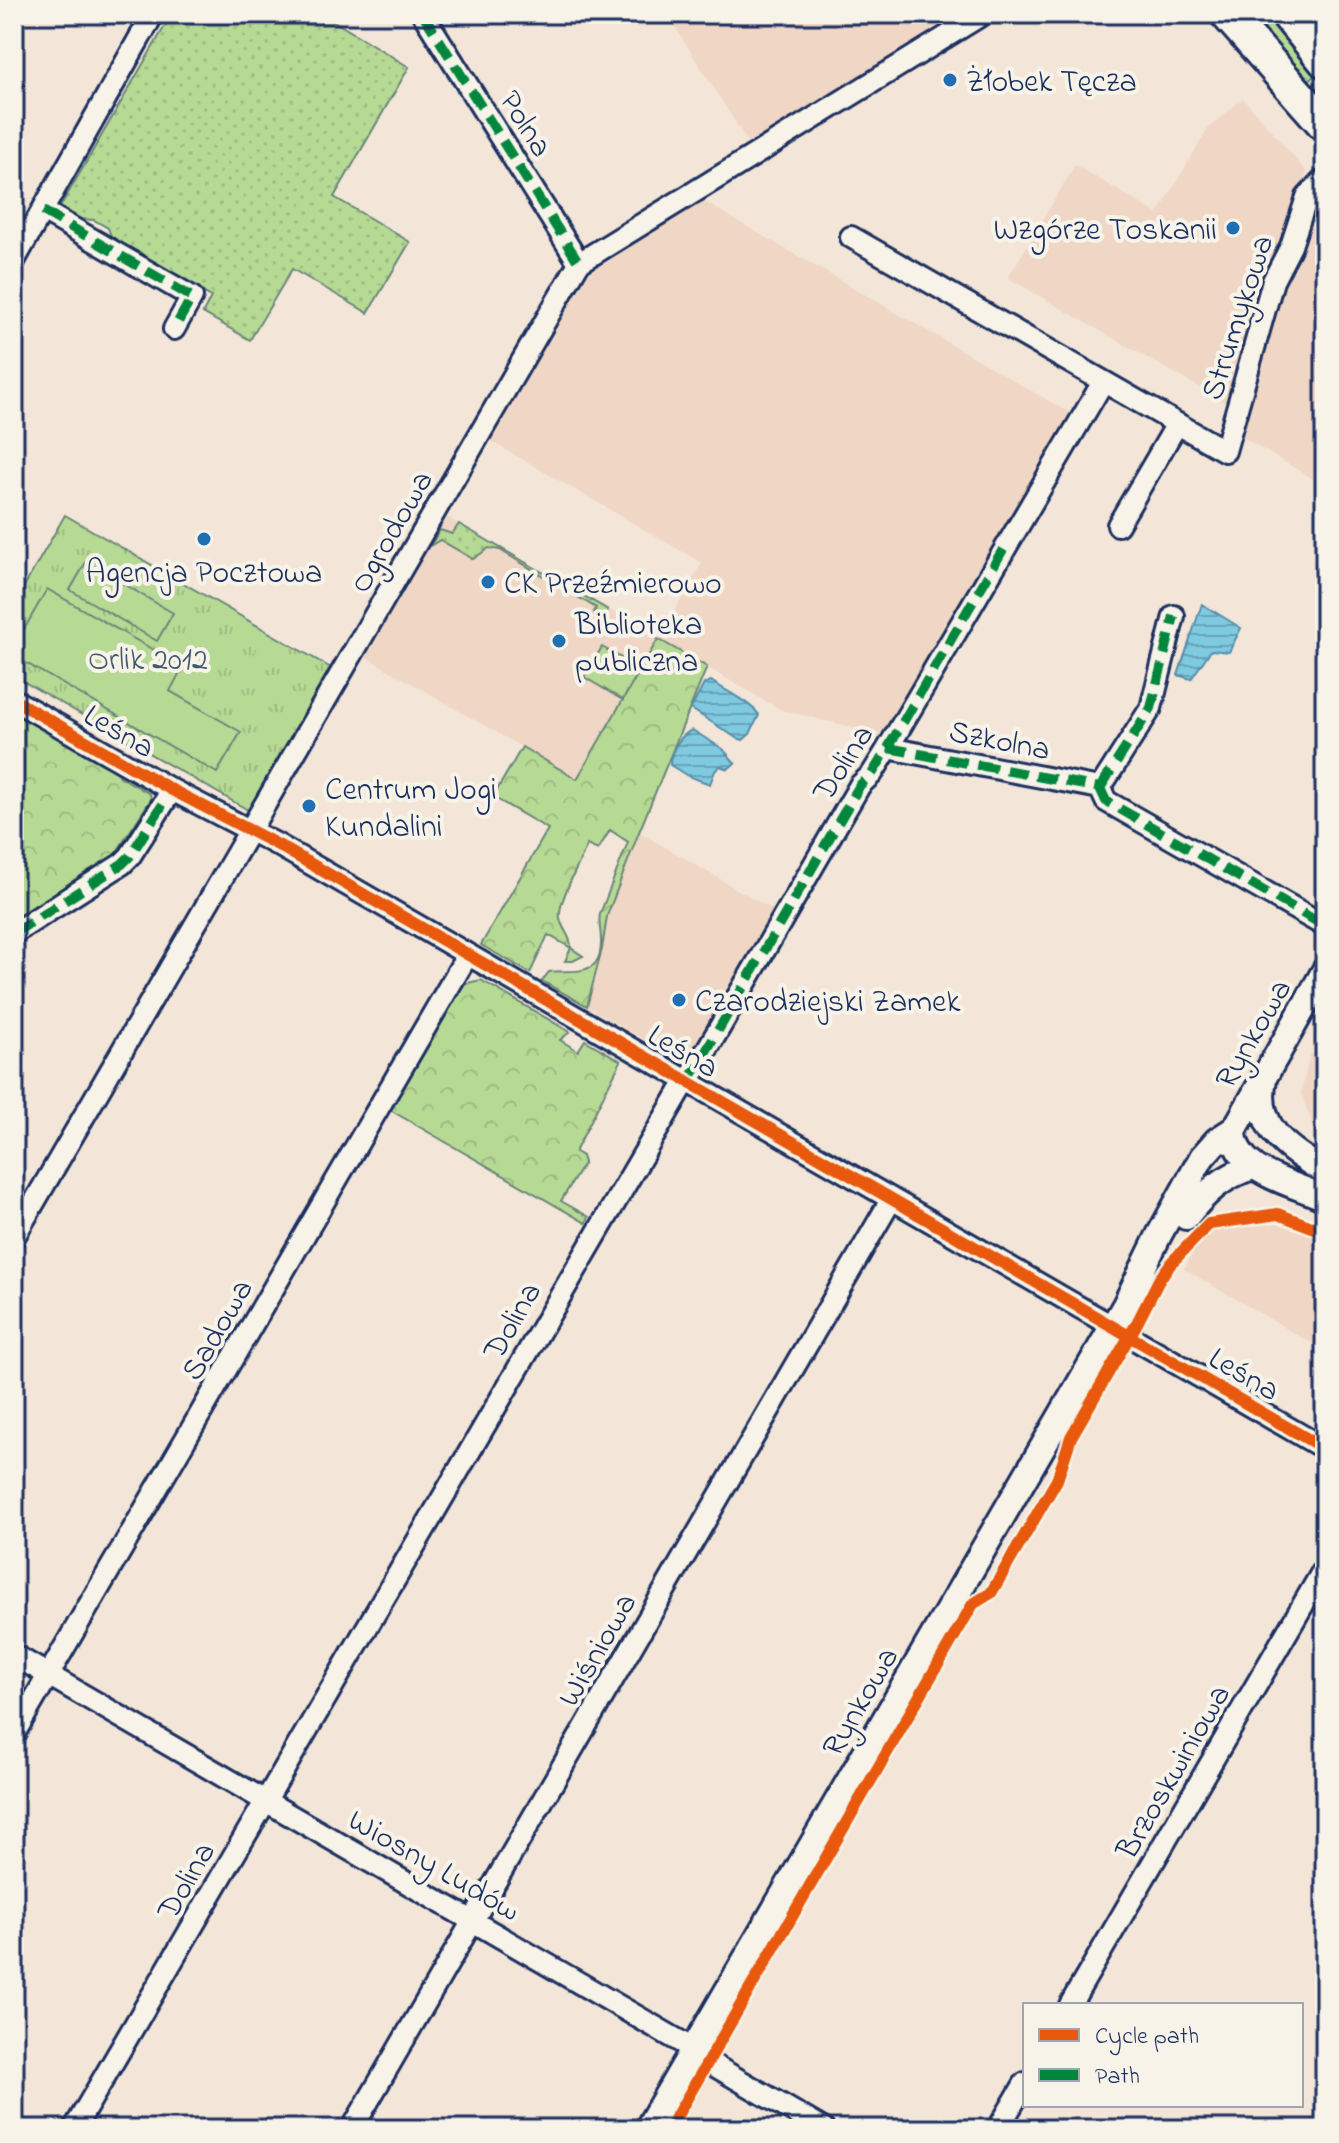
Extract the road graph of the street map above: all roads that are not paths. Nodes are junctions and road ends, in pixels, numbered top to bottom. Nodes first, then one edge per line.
1 (153, 14) edge
2 (423, 14) edge
3 (983, 14) edge
4 (1227, 14) edge
5 (1287, 14) edge
6 (1325, 61) edge
7 (1325, 125) edge
8 (1323, 185) edge
9 (43, 211) junction
10 (851, 237) dead end
11 (14, 261) edge
12 (579, 263) junction
13 (174, 329) dead end
14 (1103, 382) junction
15 (1177, 424) junction
16 (1118, 525) dead end
17 (1174, 616) dead end
18 (14, 700) edge
19 (888, 748) junction
20 (1100, 788) junction
21 (172, 790) junction
22 (251, 832) junction
23 (1325, 926) edge
24 (14, 933) edge
25 (468, 954) junction
26 (1325, 970) edge
27 (1265, 1074) junction
28 (686, 1081) junction
29 (1234, 1129) junction
30 (1289, 1149) junction
31 (1253, 1167) junction
32 (1325, 1172) edge
33 (1325, 1198) edge
34 (891, 1200) junction
35 (1186, 1217) junction
36 (14, 1237) edge
37 (1125, 1305) junction
38 (1112, 1328) junction
39 (1325, 1449) edge
40 (1325, 1567) edge
41 (14, 1655) edge
42 (48, 1674) junction
43 (14, 1734) edge
44 (267, 1801) junction
45 (472, 1921) junction
46 (1071, 2003) edge
47 (693, 2049) junction
48 (1023, 2086) edge
49 (74, 2129) edge
50 (352, 2129) edge
51 (647, 2129) edge
52 (823, 2129) edge
53 (998, 2129) edge

1 - 9 street
2 - 12 street, Polna
3 - 12 street, Ogrodowa
4 - 7 main road
5 - 6 main road
8 - 15 street, Strumykowa
9 - 11 street
9 - 13 street
10 - 14 street
12 - 22 street, Ogrodowa
14 - 15 street
14 - 19 street, Dolina
15 - 16 street
17 - 20 street
18 - 21 street, Leśna
19 - 20 street, Szkolna
19 - 28 street, Dolina
20 - 23 street
21 - 22 street, Leśna
21 - 24 street
22 - 25 street, Leśna
22 - 36 street, Ogrodowa
25 - 28 street, Leśna
25 - 42 street, Sadowa
26 - 27 street, Rynkowa
27 - 29 street, Rynkowa
27 - 30 street
28 - 34 street, Leśna
28 - 44 street, Dolina
29 - 30 street
29 - 31 street
29 - 35 street, Rynkowa
29 - 37 street, Rynkowa
30 - 32 street
31 - 33 street
31 - 35 street
34 - 38 street, Leśna
34 - 45 street, Wiśniowa
35 - 37 street, Rynkowa
37 - 38 street, Rynkowa
38 - 39 street, Leśna
38 - 47 street, Rynkowa
40 - 46 street, Brzoskwiniowa
41 - 42 street, Wiosny Ludów
42 - 43 street, Sadowa
42 - 44 street, Wiosny Ludów
44 - 45 street, Wiosny Ludów
44 - 49 street, Dolina
45 - 47 street, Wiosny Ludów
45 - 50 street, Wiśniowa
47 - 51 street, Rynkowa
47 - 52 street, Wiosny Ludów
48 - 53 street

